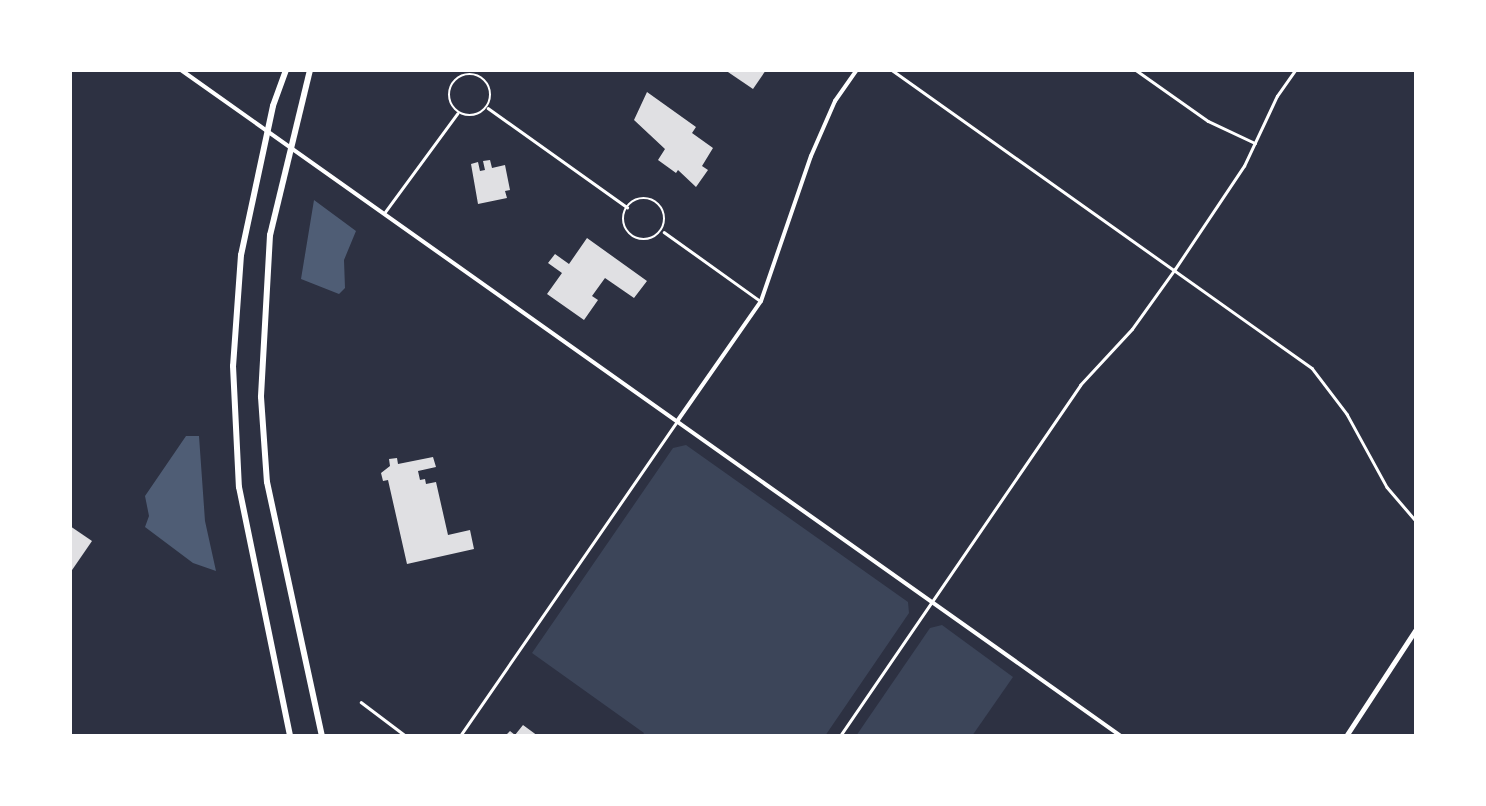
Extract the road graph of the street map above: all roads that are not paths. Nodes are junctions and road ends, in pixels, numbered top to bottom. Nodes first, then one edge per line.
1 (181, 70) edge
2 (286, 70) edge
3 (310, 70) edge
4 (487, 70) edge
5 (857, 70) edge
6 (892, 70) edge
7 (1136, 70) edge
8 (1295, 70) edge
9 (483, 76) junction
10 (488, 108) junction
11 (458, 112) junction
12 (1256, 144) junction
13 (627, 206) junction
14 (384, 213) junction
15 (662, 232) junction
16 (1175, 269) junction
17 (760, 300) junction
18 (678, 420) junction
19 (1416, 521) edge
20 (934, 600) junction
21 (1416, 629) edge
22 (360, 702) dead end
23 (290, 736) edge
24 (322, 736) edge
25 (406, 736) edge
26 (460, 736) edge
27 (840, 736) edge
28 (1121, 736) edge
29 (1346, 736) edge

1 - 14 main road
2 - 23 highway
3 - 24 highway
4 - 9 street
5 - 17 main road
6 - 16 street
7 - 12 street
8 - 12 street
9 - 10 street
9 - 11 street
10 - 11 street
10 - 13 street
11 - 14 street
12 - 16 street
13 - 15 street
13 - 15 street
14 - 18 main road
15 - 17 street
16 - 19 street
16 - 20 street
17 - 18 main road
18 - 20 main road
18 - 26 street
20 - 27 street
20 - 28 main road
21 - 29 main road
22 - 25 street

